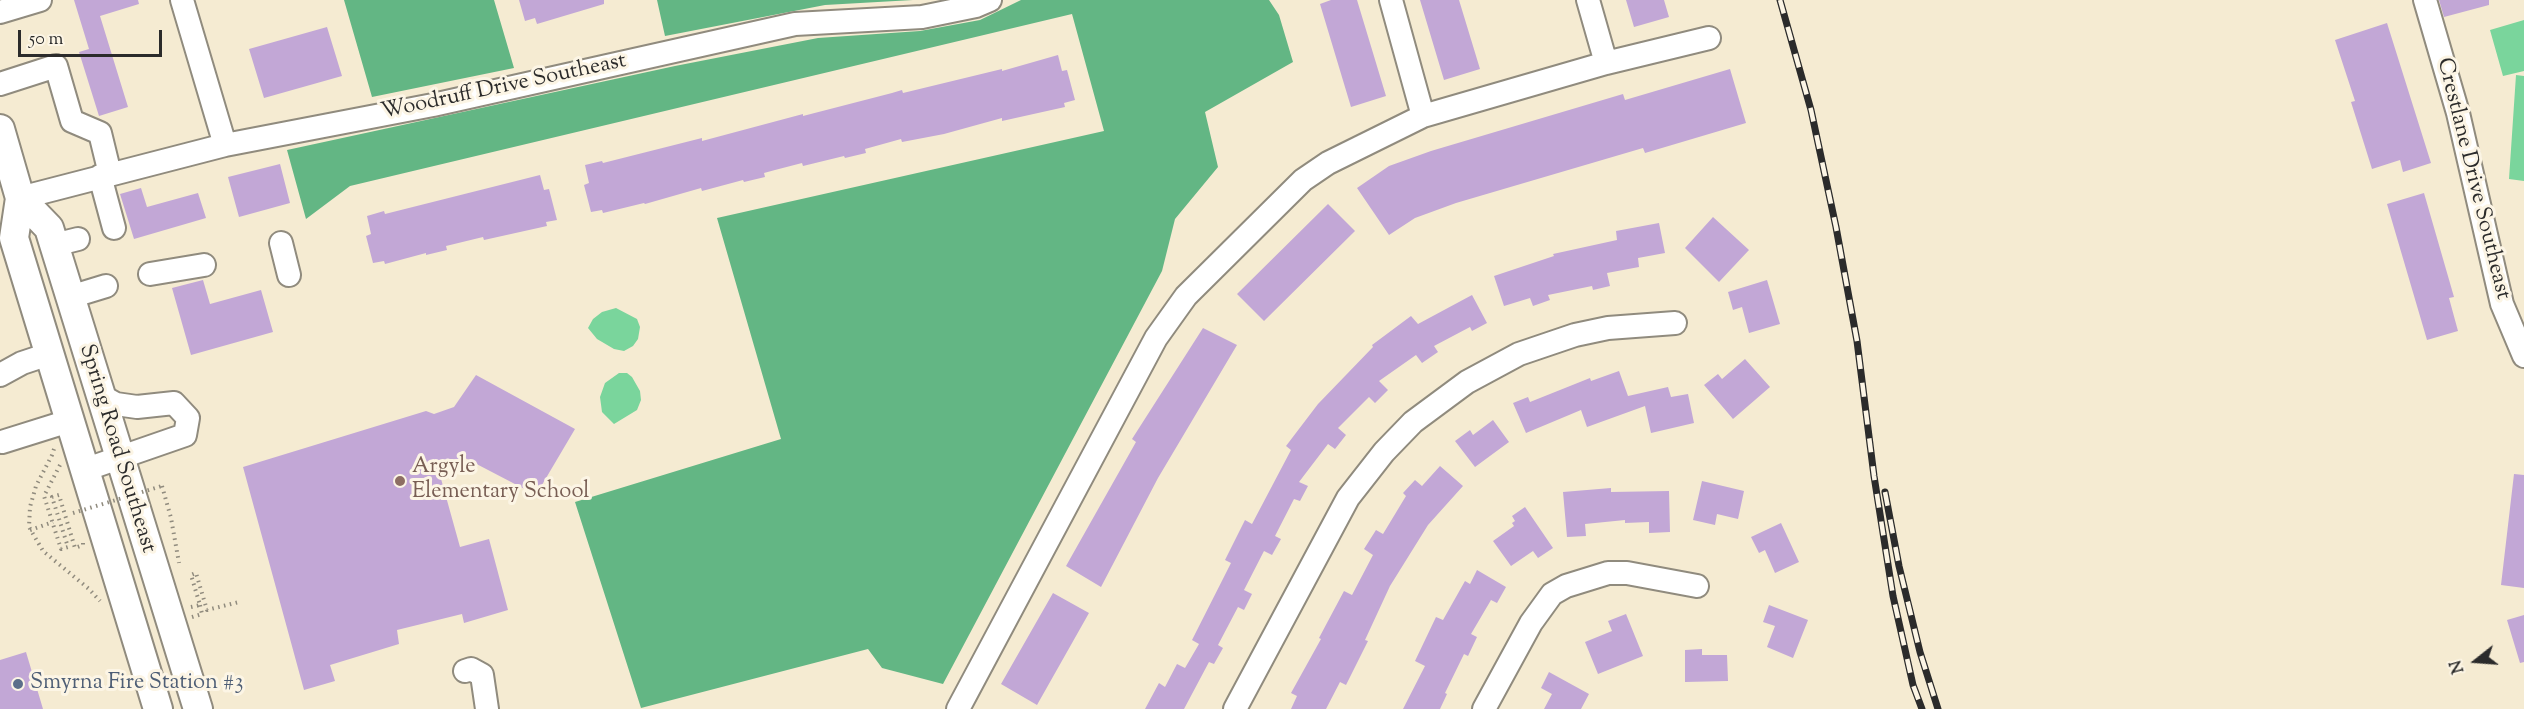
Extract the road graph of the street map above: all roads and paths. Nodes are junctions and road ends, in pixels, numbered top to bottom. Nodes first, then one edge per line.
1 (40, 0) edge
2 (182, 0) edge
3 (990, 0) edge
4 (1391, 0) edge
5 (1588, 0) edge
6 (2426, 0) edge
7 (0, 12) edge
8 (1709, 38) dead end
9 (1606, 63) junction
10 (0, 84) edge
11 (1423, 116) junction
12 (0, 129) edge
13 (225, 145) junction
14 (105, 175) junction
15 (21, 198) junction
16 (114, 228) dead end
17 (281, 243) dead end
18 (204, 265) dead end
19 (150, 274) dead end
20 (289, 275) dead end
21 (106, 286) dead end
22 (70, 297) junction
23 (1675, 323) dead end
24 (49, 354) junction
25 (2524, 356) edge
26 (0, 375) edge
27 (100, 395) junction
28 (61, 424) junction
29 (2, 442) dead end
30 (119, 458) junction
31 (75, 469) junction
32 (52, 522) junction
33 (77, 524) dead end
34 (30, 530) junction
35 (80, 534) dead end
36 (179, 564) dead end
37 (1697, 586) dead end
38 (188, 597) dead end
39 (239, 602) dead end
40 (102, 604) dead end
41 (200, 604) junction
42 (186, 619) dead end
43 (465, 671) dead end
44 (158, 709) edge
45 (198, 709) edge
46 (487, 709) edge
47 (958, 709) edge
48 (1235, 709) edge
49 (1484, 709) edge

1 - 7 street
2 - 13 street
3 - 13 street, Woodruff Drive Southeast
4 - 11 street
5 - 9 street
6 - 25 street, Crestlane Drive Southeast
8 - 9 street
9 - 11 street
10 - 14 street
11 - 47 street
12 - 15 main road, Spring Road Southeast
13 - 14 street, Woodruff Drive Southeast
14 - 15 street, Woodruff Drive Southeast
14 - 16 street
15 - 22 main road, Spring Road Southeast
15 - 24 main road, Spring Road Southeast
17 - 20 street
18 - 19 street
21 - 22 street
22 - 27 main road, Spring Road Southeast
23 - 48 street
24 - 26 street
24 - 28 main road, Spring Road Southeast
27 - 30 main road, Spring Road Southeast
27 - 30 street
28 - 29 street
28 - 31 main road, Spring Road Southeast
28 - 34 path
30 - 31 street
30 - 45 main road, Spring Road Southeast
31 - 32 path
31 - 44 main road, Spring Road Southeast
32 - 34 path
32 - 35 path
33 - 36 path, bridge
34 - 40 path
37 - 49 street
38 - 41 path
39 - 41 path
41 - 42 path
43 - 46 street

